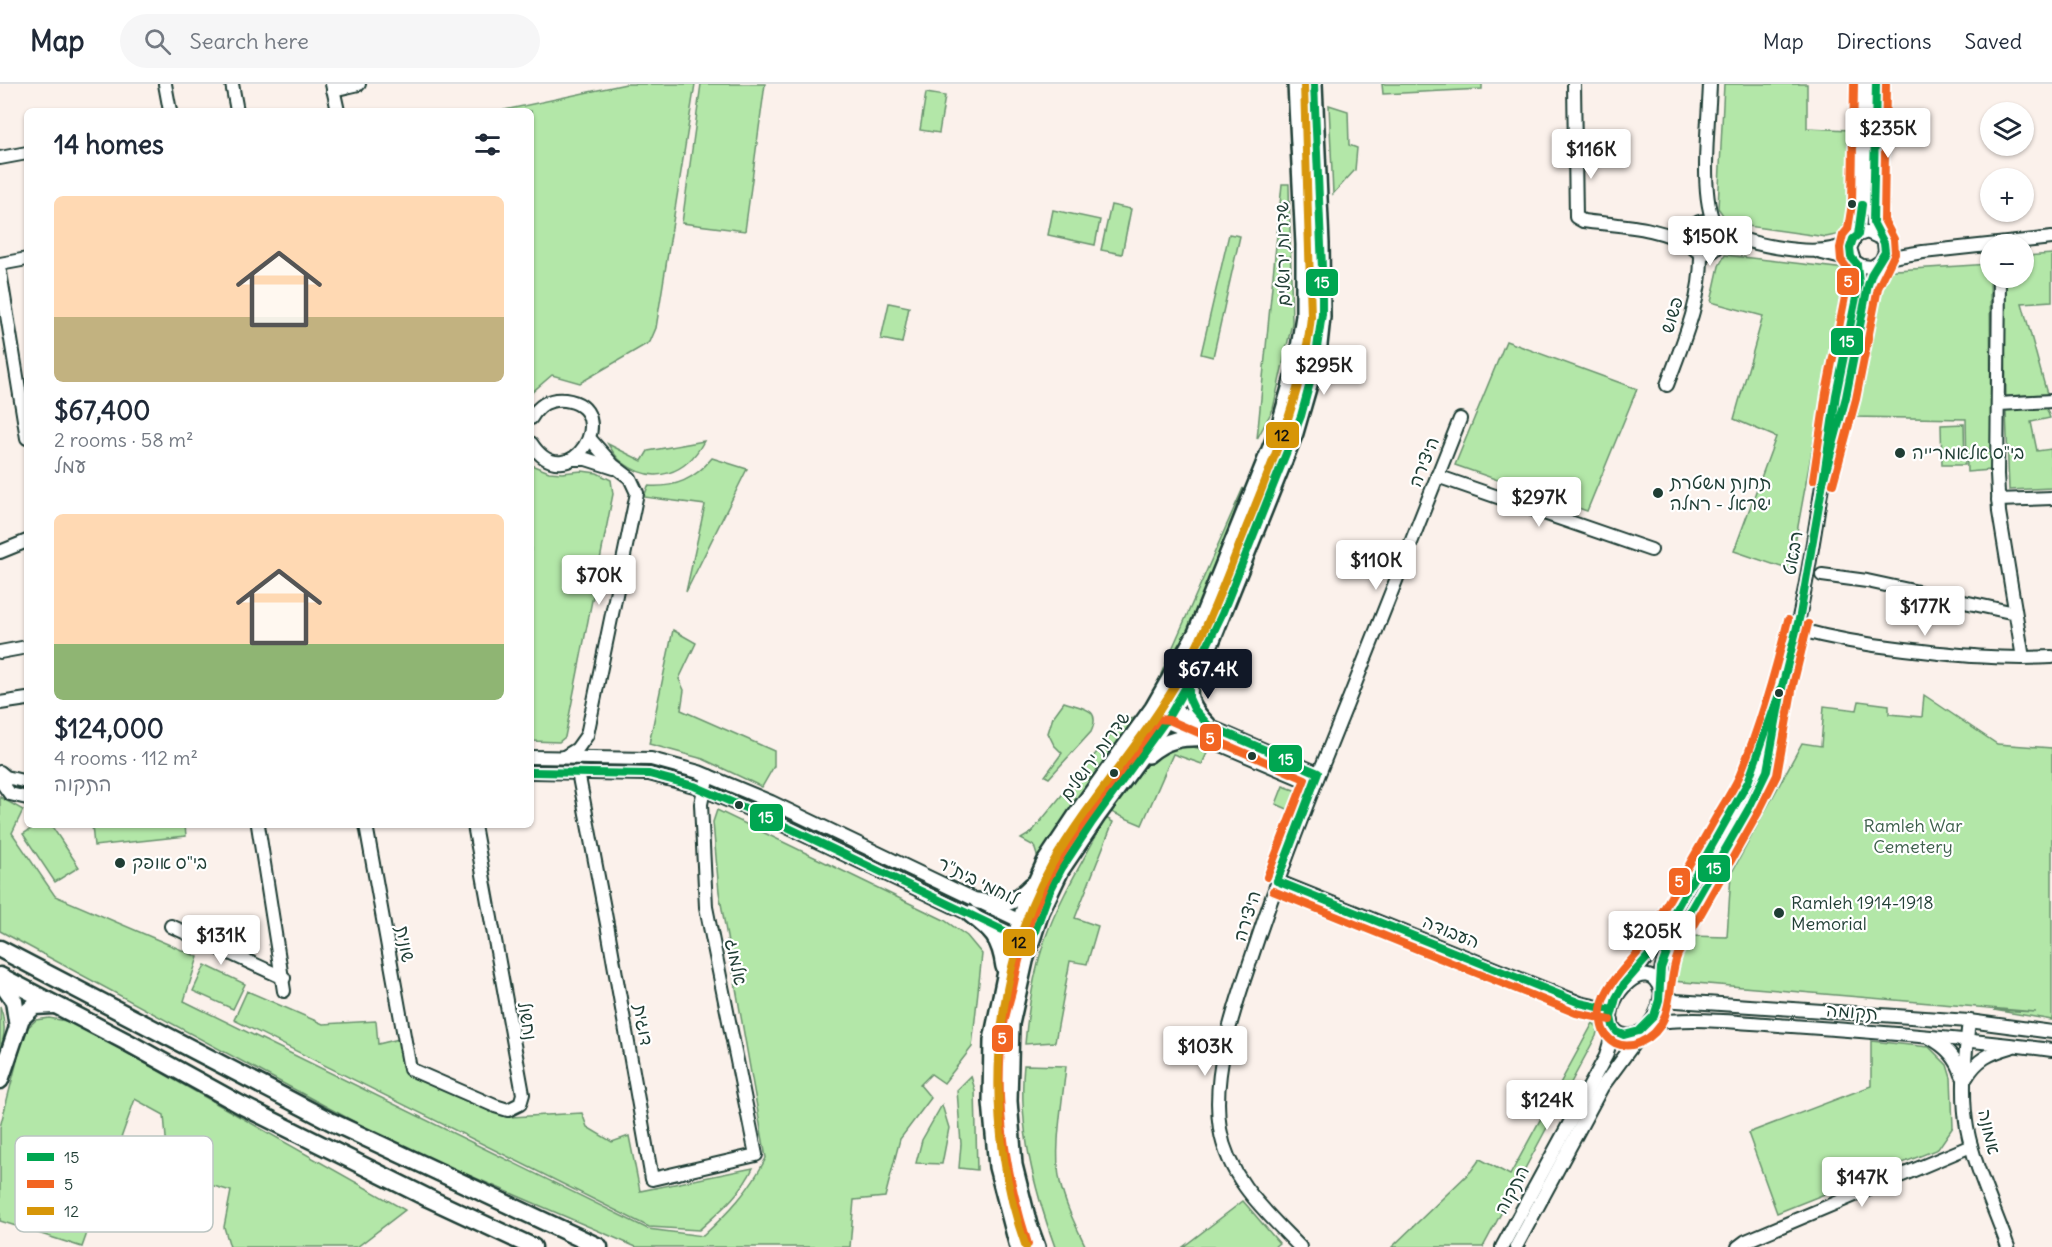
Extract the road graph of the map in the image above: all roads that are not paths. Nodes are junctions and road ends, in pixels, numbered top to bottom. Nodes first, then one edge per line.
1 (165, 84) edge
2 (232, 84) edge
3 (359, 84) edge
4 (1296, 84) edge
5 (1314, 84) edge
6 (1574, 84) edge
7 (1710, 84) edge
8 (1865, 84) edge
9 (1876, 84) edge
10 (333, 87) edge
11 (169, 108) edge
12 (236, 108) edge
13 (337, 108) edge
14 (24, 154) edge
15 (0, 158) edge
16 (1706, 192) junction
17 (1693, 227) junction
18 (1716, 227) junction
19 (1658, 231) junction
20 (1856, 237) junction
21 (2052, 238) edge
22 (2034, 240) edge
23 (1882, 241) junction
24 (1751, 243) junction
25 (1980, 246) edge
26 (1716, 249) junction
27 (1808, 249) junction
28 (1697, 250) junction
29 (1923, 252) junction
30 (24, 260) edge
31 (1856, 263) junction
32 (1879, 263) junction
33 (0, 264) edge
34 (0, 272) edge
35 (1999, 288) edge
36 (22, 372) edge
37 (1667, 385) dead end
38 (24, 398) edge
39 (2052, 400) edge
40 (1999, 404) junction
41 (534, 413) edge
42 (1460, 419) dead end
43 (590, 438) junction
44 (535, 453) edge
45 (572, 459) junction
46 (621, 471) junction
47 (1437, 477) junction
48 (1823, 482) junction
49 (2052, 498) edge
50 (1998, 500) junction
51 (0, 539) edge
52 (24, 541) edge
53 (1651, 550) dead end
54 (0, 552) edge
55 (1822, 575) dead end
56 (2016, 613) junction
57 (1797, 629) junction
58 (24, 648) edge
59 (0, 652) edge
60 (2052, 657) edge
61 (2023, 658) junction
62 (1192, 678) junction
63 (1783, 683) junction
64 (24, 699) edge
65 (0, 701) edge
66 (0, 708) edge
67 (1153, 708) junction
68 (1169, 715) junction
69 (1206, 732) junction
70 (587, 735) junction
71 (534, 757) edge
72 (564, 757) junction
73 (603, 757) junction
74 (1130, 770) junction
75 (0, 772) edge
76 (534, 772) edge
77 (578, 772) junction
78 (710, 776) junction
79 (1316, 778) junction
80 (0, 780) edge
81 (24, 781) edge
82 (704, 789) junction
83 (24, 797) edge
84 (258, 828) edge
85 (367, 828) edge
86 (475, 828) edge
87 (1036, 881) junction
88 (1277, 881) junction
89 (974, 907) junction
90 (171, 926) dead end
91 (1018, 928) junction
92 (1033, 937) junction
93 (0, 949) edge
94 (0, 976) edge
95 (0, 981) edge
96 (1627, 982) junction
97 (1002, 989) junction
98 (1661, 992) junction
99 (55, 1005) junction
100 (1612, 1015) junction
101 (1969, 1021) junction
102 (1647, 1026) junction
103 (18, 1028) junction
104 (2052, 1032) edge
105 (1926, 1036) junction
106 (1966, 1039) junction
107 (2015, 1045) junction
108 (2052, 1050) edge
109 (410, 1069) joint
110 (0, 1080) edge
111 (1964, 1082) junction
112 (1971, 1146) junction
113 (756, 1155) joint
114 (533, 1247) edge
115 (599, 1247) edge
116 (1018, 1247) edge
117 (1037, 1247) edge
118 (1300, 1247) edge
119 (1502, 1247) edge
120 (1516, 1247) edge
121 (1738, 1247) edge
122 (2008, 1247) edge

1 - 11 street
2 - 12 street
3 - 10 street
4 - 67 main road, שדרות ירושלים
5 - 62 main road, שדרות ירושלים
6 - 19 street
7 - 16 street
8 - 20 street
9 - 23 street
10 - 13 street
14 - 15 street
16 - 17 street
16 - 18 street
17 - 18 street
17 - 19 street
17 - 28 street
18 - 24 street
18 - 26 street
19 - 28 street
20 - 23 street
20 - 27 street
20 - 31 street
21 - 22 street
23 - 29 street
23 - 32 street
24 - 26 street
24 - 27 street
25 - 29 street
26 - 28 street
27 - 31 street
28 - 37 street, פשוש
29 - 32 street
30 - 33 street
31 - 32 street
31 - 48 street, רבאט
32 - 48 street, רבאט
34 - 36 street
35 - 40 street
36 - 38 street
39 - 40 street
40 - 50 street
41 - 43 street
42 - 47 street, היצירה
43 - 45 street
43 - 46 street
44 - 45 street
45 - 46 street
46 - 70 street
47 - 53 street
47 - 79 street, היצירה
48 - 57 street, רבאט
49 - 50 street
50 - 56 street
51 - 52 street
52 - 54 street
55 - 56 street
56 - 61 street
57 - 61 street
57 - 63 street, רבאט
58 - 59 street
60 - 61 street
62 - 68 main road, שדרות ירושלים
62 - 69 main road
63 - 96 street, רבאט
63 - 98 street, רבאט
64 - 65 street
65 - 66 street
67 - 68 street
67 - 87 main road, שדרות ירושלים
68 - 69 street
68 - 74 main road, שדרות ירושלים
69 - 74 main road
69 - 79 street
70 - 72 street
70 - 73 street
71 - 72 street, לוחמי בית"ר
72 - 73 street, לוחמי בית"ר
73 - 78 street, לוחמי בית"ר
74 - 92 main road, שדרות ירושלים
75 - 81 street
76 - 77 street, לוחמי בית"ר
77 - 82 street, לוחמי בית"ר
77 - 113 street, דוגית
78 - 82 street, אלמוג
78 - 89 street, לוחמי בית"ר
79 - 88 street, היצירה
80 - 83 street
82 - 89 street, לוחמי בית"ר
82 - 113 street, אלמוג
84 - 90 street
85 - 109 street, שונית
86 - 109 street, נחשול
87 - 89 main road
87 - 91 main road, שדרות ירושלים
88 - 100 street, העבודה
88 - 118 street, היצירה
89 - 91 street, לוחמי בית"ר
89 - 97 main road
91 - 92 street, לוחמי בית"ר
91 - 97 main road, שדרות ירושלים
92 - 117 main road, שדרות ירושלים
93 - 115 highway
94 - 99 highway
95 - 103 highway
96 - 98 street
96 - 100 street
97 - 116 main road, שדרות ירושלים
98 - 101 street, תקומה
98 - 102 street
99 - 103 highway
99 - 114 highway
100 - 102 street
100 - 119 street, התקוה
101 - 104 street, תקומה
101 - 106 street, אמונה
102 - 105 street, תקומה
102 - 120 street, התקוה
103 - 110 highway
105 - 106 street, תקומה
105 - 111 street
106 - 107 street, תקומה
106 - 111 street, אמונה
107 - 108 street, תקומה
107 - 111 street
111 - 112 street, אמונה
112 - 121 street
112 - 122 street, אמונה

